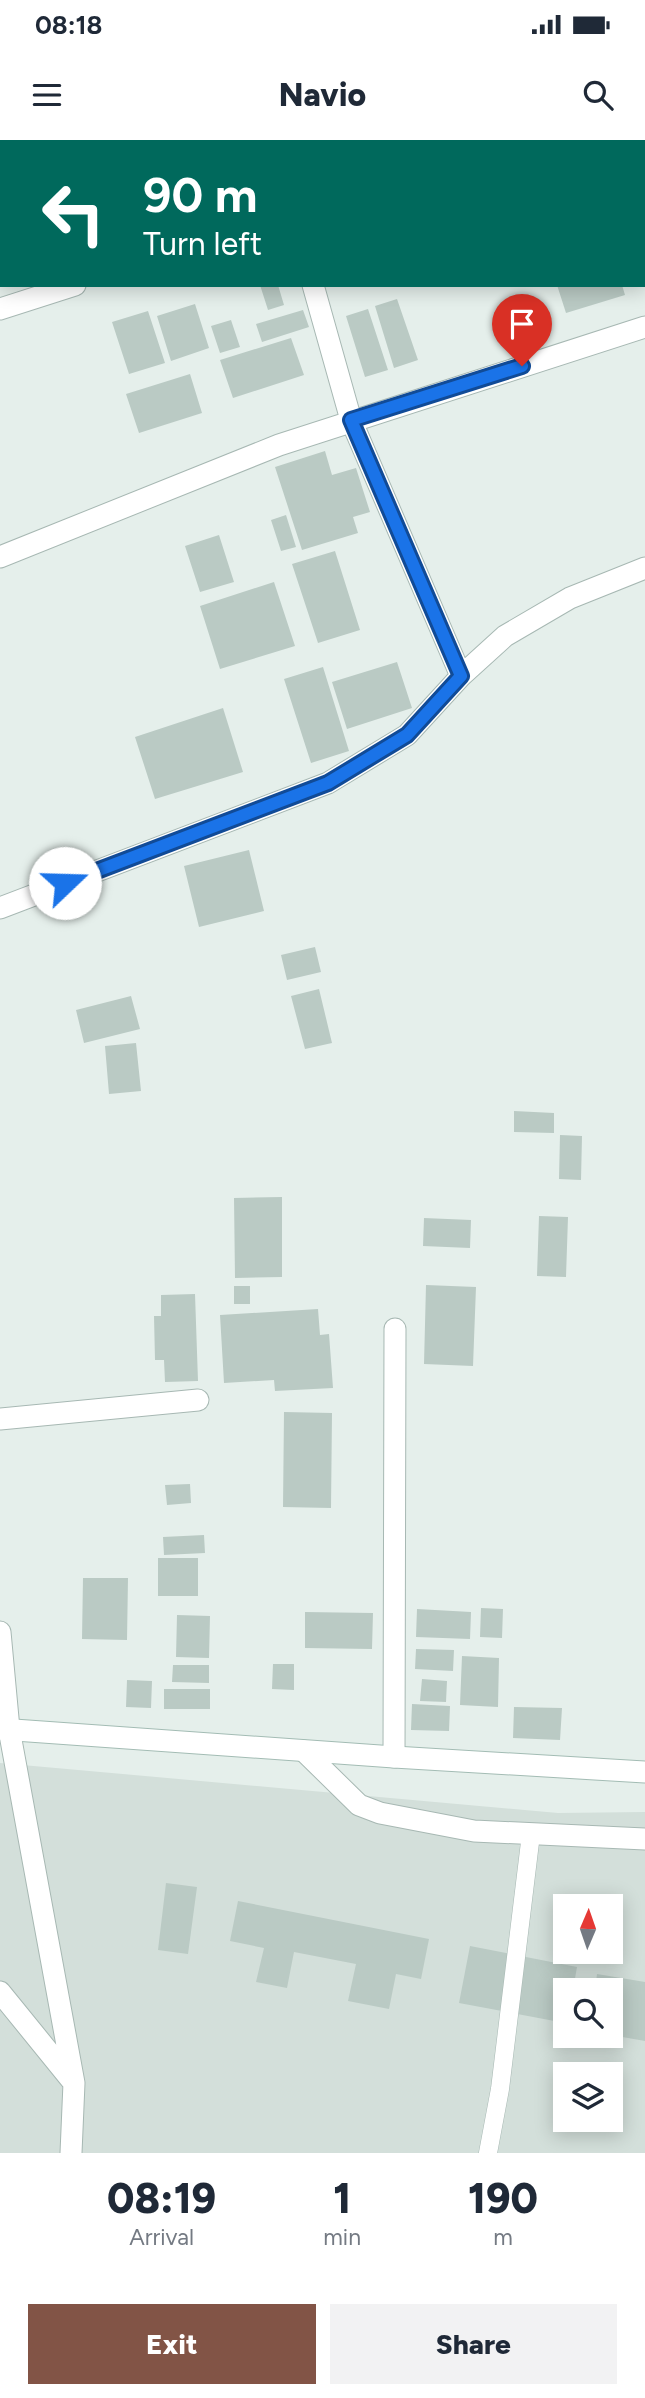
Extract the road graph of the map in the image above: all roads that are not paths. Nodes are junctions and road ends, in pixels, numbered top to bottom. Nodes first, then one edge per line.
1 (69, 287) edge
2 (314, 287) edge
3 (0, 309) edge
4 (645, 327) edge
5 (351, 420) junction
6 (0, 557) edge
7 (645, 568) edge
8 (461, 676) junction
9 (0, 908) edge
10 (395, 1329) dead end
11 (198, 1400) dead end
12 (0, 1419) edge
13 (0, 1632) edge
14 (5, 1729) edge
15 (304, 1751) junction
16 (394, 1757) junction
17 (645, 1772) edge
18 (531, 1834) junction
19 (645, 1839) edge
20 (0, 1992) edge
21 (74, 2083) junction
22 (71, 2153) edge
23 (488, 2153) edge

1 - 3 street
2 - 5 street
4 - 5 street
5 - 6 street
5 - 8 street
7 - 8 street
8 - 9 street
10 - 16 street
11 - 12 street
13 - 14 street
14 - 15 street
14 - 21 street
15 - 16 street
15 - 18 street
16 - 17 street
18 - 19 street
18 - 23 lane
20 - 21 street
21 - 22 street

